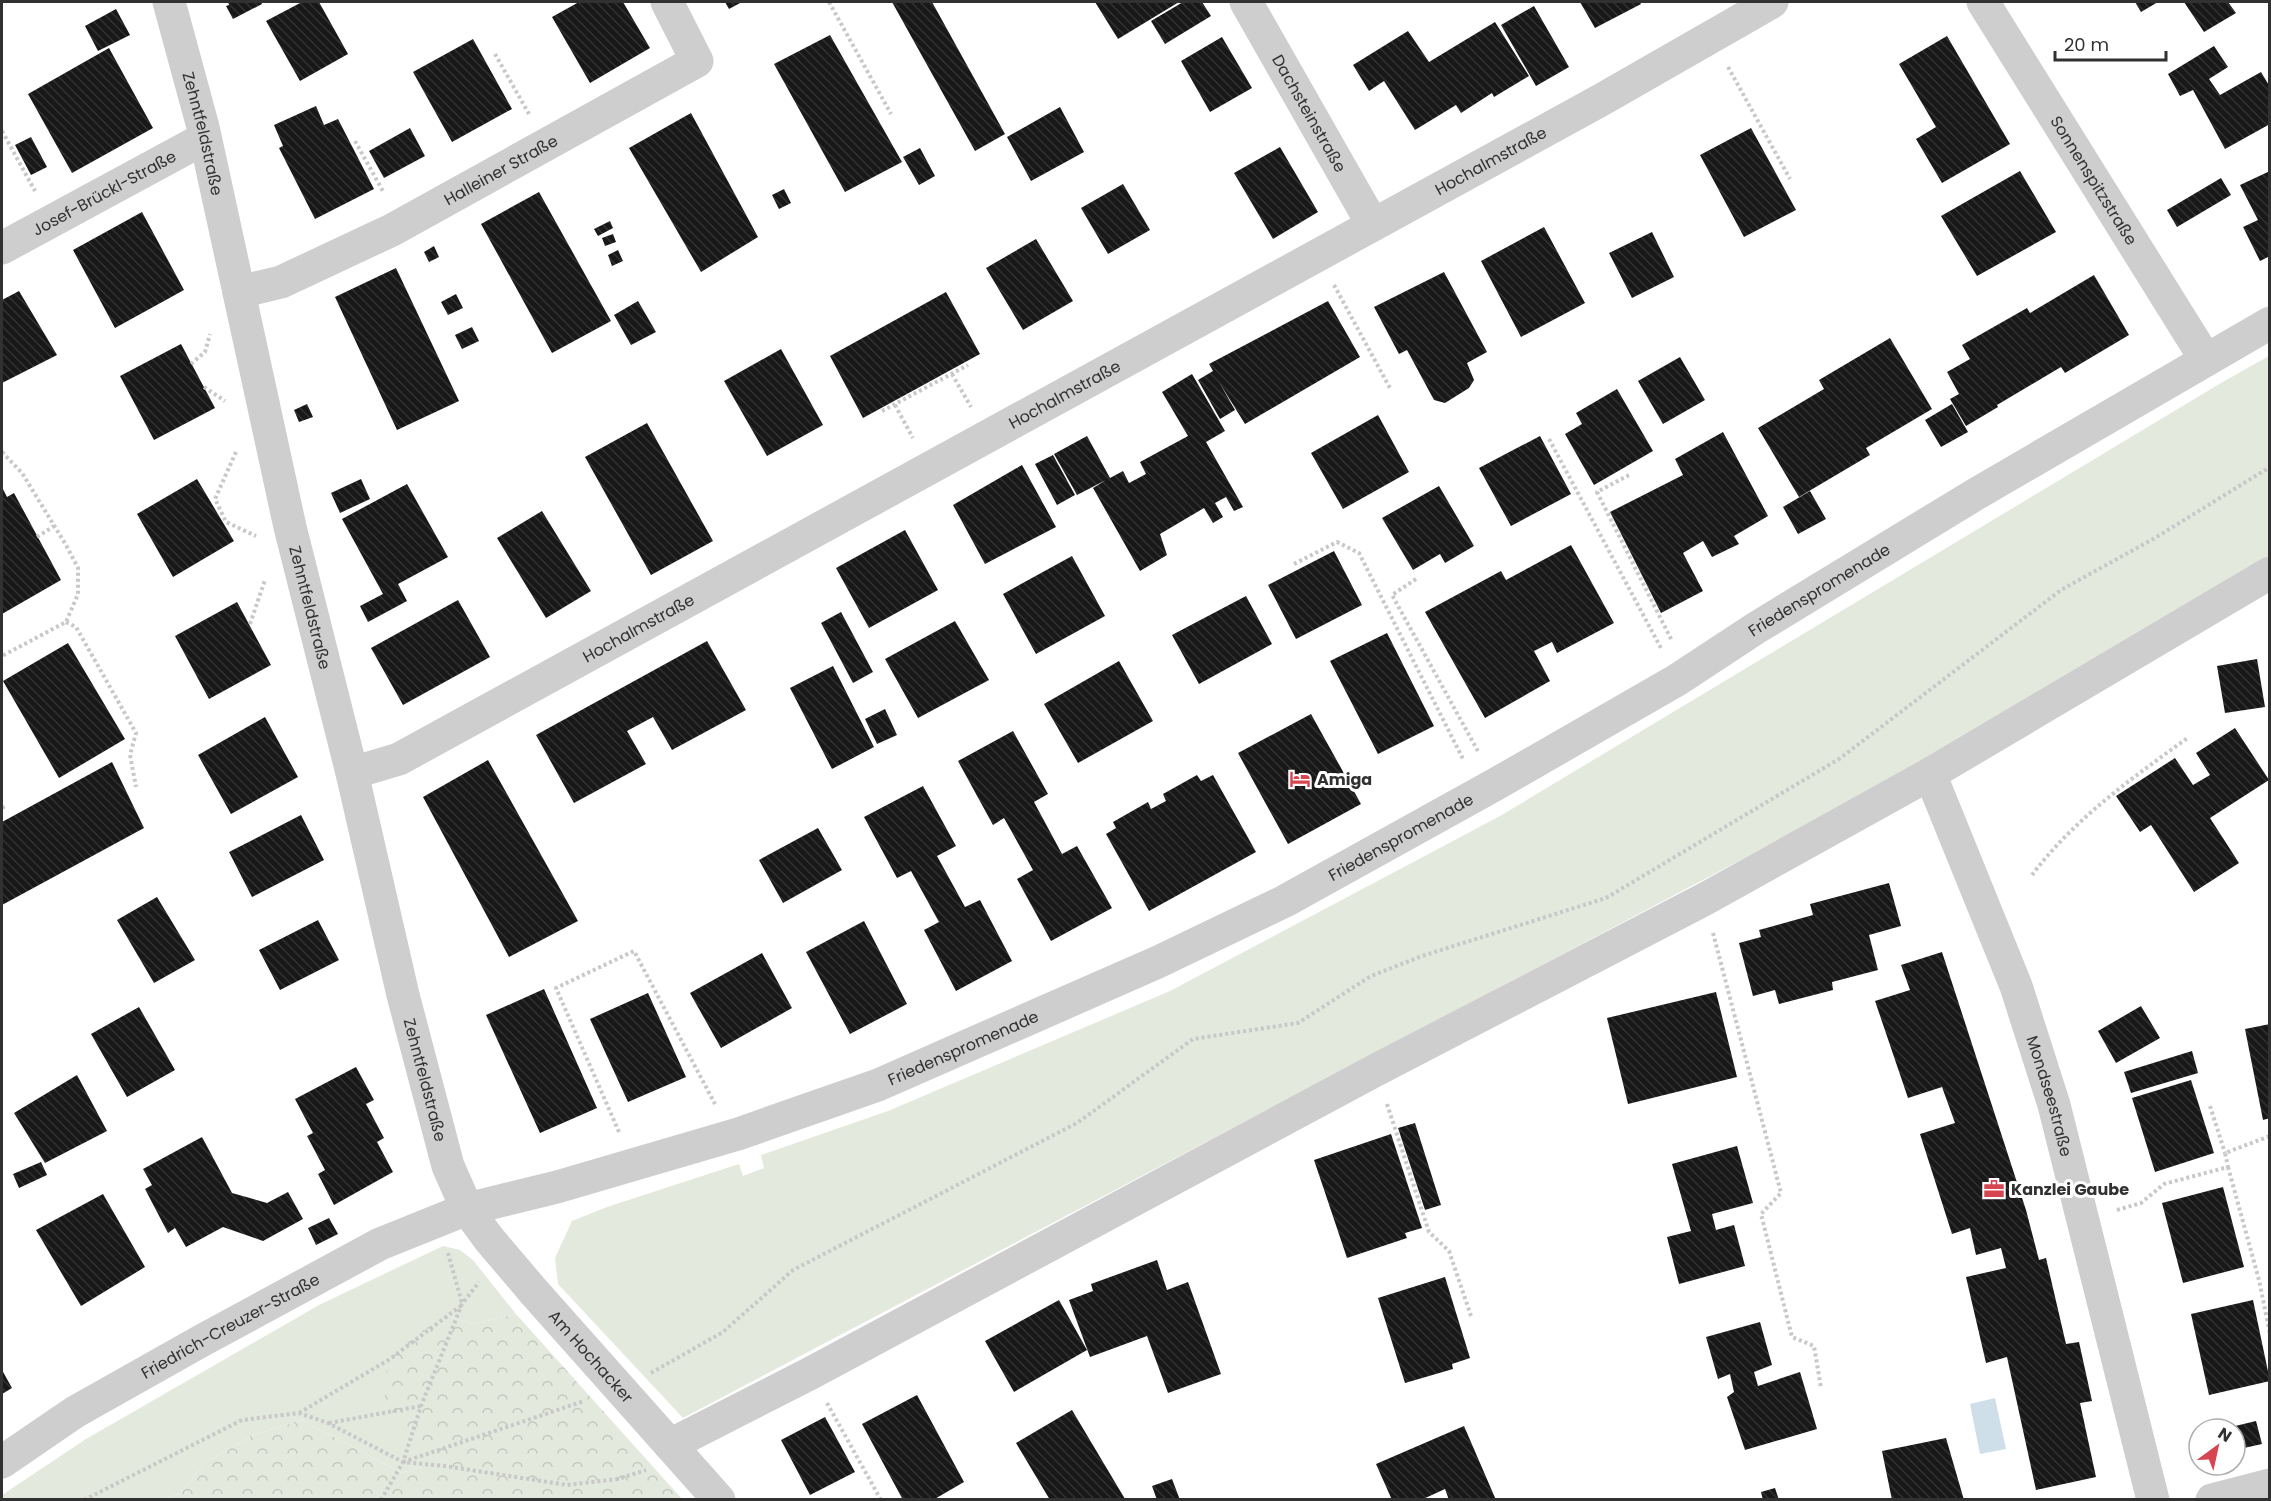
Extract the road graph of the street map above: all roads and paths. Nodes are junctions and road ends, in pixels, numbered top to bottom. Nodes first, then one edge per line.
1 (169, 2) edge
2 (667, 2) edge
3 (829, 2) edge
4 (1246, 2) edge
5 (1772, 2) edge
6 (1983, 2) edge
7 (495, 54) dead end
8 (1735, 80) dead end
9 (524, 106) dead end
10 (891, 114) dead end
11 (2, 132) edge
12 (205, 138) junction
13 (356, 141) dead end
14 (1790, 179) dead end
15 (380, 185) dead end
16 (52, 221) junction
17 (1372, 225) junction
18 (2, 248) edge
19 (1318, 255) junction
20 (239, 292) junction
21 (2270, 323) edge
22 (212, 326) dead end
23 (2206, 360) junction
24 (191, 364) dead end
25 (968, 365) dead end
26 (204, 387) dead end
27 (1391, 390) dead end
28 (232, 403) dead end
29 (882, 411) dead end
30 (1549, 439) dead end
31 (237, 449) dead end
32 (2, 452) edge
33 (2270, 467) edge
34 (1629, 475) dead end
35 (54, 526) junction
36 (37, 537) dead end
37 (265, 540) dead end
38 (1294, 564) dead end
39 (2270, 573) edge
40 (267, 576) dead end
41 (1416, 579) dead end
42 (66, 622) junction
43 (250, 624) dead end
44 (2, 656) edge
45 (1683, 676) junction
46 (2189, 737) dead end
47 (352, 773) junction
48 (1930, 774) junction
49 (136, 787) dead end
50 (1488, 789) junction
51 (2032, 875) dead end
52 (1705, 900) junction
53 (1376, 1070) junction
54 (716, 1105) dead end
55 (2210, 1106) dead end
56 (620, 1135) dead end
57 (2270, 1136) edge
58 (2224, 1153) junction
59 (2228, 1167) junction
60 (467, 1209) junction
61 (2084, 1218) junction
62 (448, 1252) dead end
63 (462, 1304) junction
64 (1471, 1316) dead end
65 (2270, 1334) edge
66 (811, 1373) junction
67 (1821, 1388) dead end
68 (621, 1389) junction
69 (421, 1406) junction
70 (299, 1413) junction
71 (328, 1423) junction
72 (677, 1453) junction
73 (2, 1462) edge
74 (403, 1462) junction
75 (2270, 1485) edge
76 (84, 1500) edge
77 (381, 1500) edge
78 (719, 1500) edge
79 (881, 1500) edge
80 (2153, 1500) edge
81 (2212, 1500) edge

1 - 12 street, Zehntfeldstraße
2 - 20 street, Halleiner Straße
3 - 10 path
4 - 17 street, Dachsteinstraße
5 - 17 street, Hochalmstraße
6 - 23 street, Sonnenspitzstraße
7 - 9 path
8 - 14 path
11 - 16 path
12 - 16 street, Josef-Brückl-Straße
12 - 20 street, Zehntfeldstraße
13 - 15 path
16 - 18 street, Josef-Brückl-Straße
17 - 19 street, Hochalmstraße
19 - 27 path
19 - 47 street, Hochalmstraße
20 - 47 street, Zehntfeldstraße
21 - 23 street, Friedenspromenade
22 - 24 path
23 - 45 street, Friedenspromenade
25 - 29 path
26 - 28 path
30 - 45 path
31 - 37 path
32 - 35 path
33 - 68 path
34 - 45 path
35 - 36 path
35 - 42 path
38 - 50 path
39 - 48 street
40 - 43 path
41 - 50 path
42 - 44 path
42 - 49 path
45 - 50 street, Friedenspromenade
46 - 51 path
47 - 60 street, Zehntfeldstraße
48 - 52 street
48 - 61 street, Mondseestraße
50 - 60 street, Friedenspromenade
52 - 53 street
52 - 67 path
53 - 64 path
53 - 66 street
54 - 56 path
55 - 58 path
57 - 58 path
58 - 59 path
59 - 61 path
59 - 65 path
60 - 68 street, Am Hochacker
60 - 73 street, Friedrich-Creuzer-Straße
61 - 80 street, Mondseestraße
62 - 63 path
63 - 69 path
63 - 70 path
66 - 72 street
66 - 79 path
68 - 72 street, Am Hochacker
68 - 74 path
69 - 71 path
69 - 74 path
70 - 71 path
70 - 76 path
71 - 74 path
72 - 74 path
72 - 78 street, Am Hochacker
74 - 77 path
75 - 81 street

